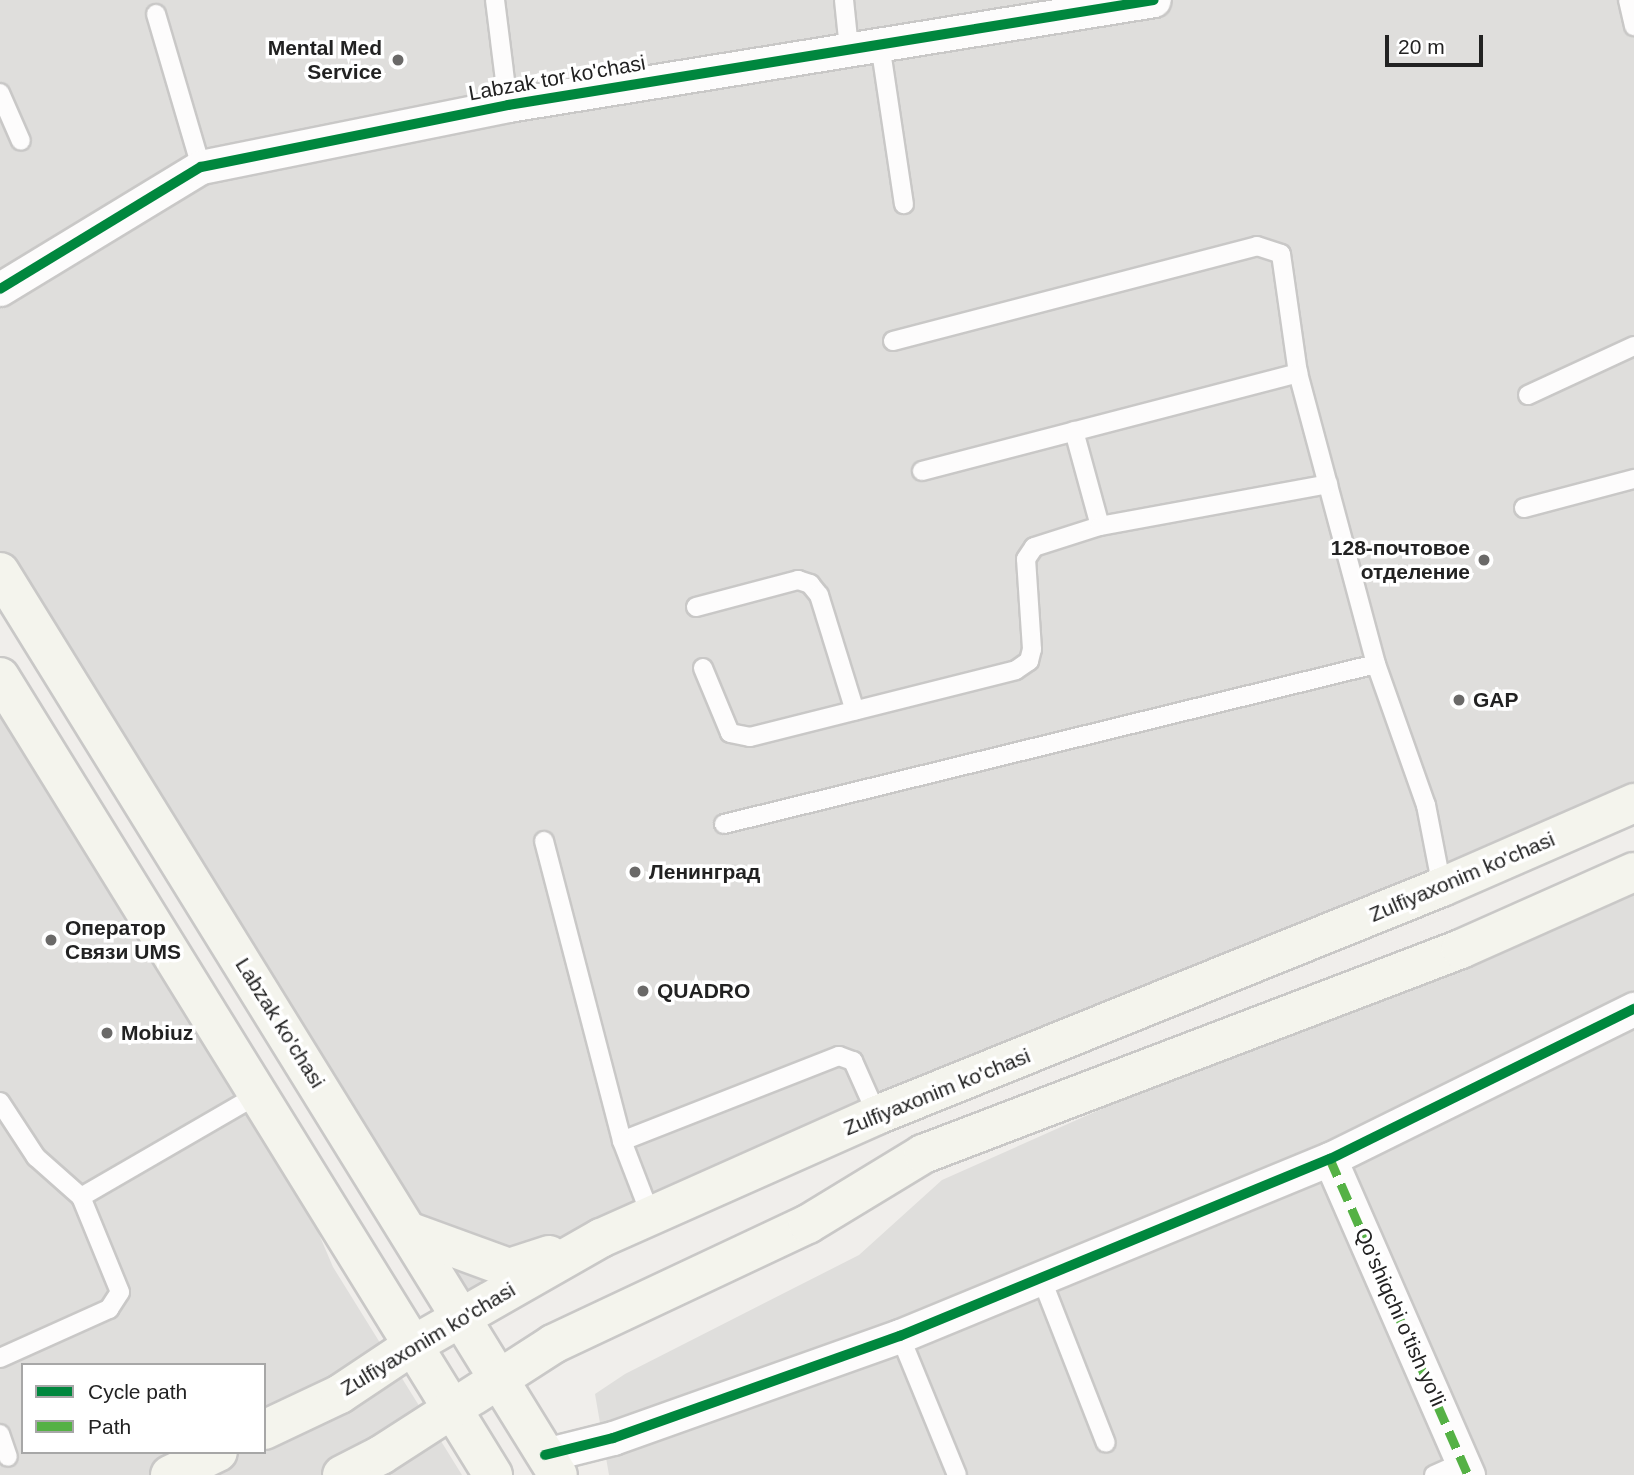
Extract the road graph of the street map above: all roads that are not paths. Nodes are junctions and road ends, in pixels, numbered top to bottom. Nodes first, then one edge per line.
1 (495, 0) edge
2 (844, 0) edge
3 (1154, 0) edge
4 (1628, 0) edge
5 (156, 14) dead end
6 (1634, 26) edge
7 (864, 46) junction
8 (0, 93) edge
9 (508, 105) junction
10 (21, 141) dead end
11 (201, 167) junction
12 (904, 204) dead end
13 (0, 289) edge
14 (893, 341) dead end
15 (1634, 346) edge
16 (1298, 373) junction
17 (1528, 395) dead end
18 (1074, 431) junction
19 (922, 471) dead end
20 (1634, 479) edge
21 (1328, 484) junction
22 (1524, 508) dead end
23 (1100, 526) junction
24 (0, 572) edge
25 (696, 607) dead end
26 (1376, 664) junction
27 (703, 668) dead end
28 (0, 677) edge
29 (855, 711) junction
30 (1634, 803) edge
31 (724, 824) dead end
32 (544, 841) dead end
33 (1634, 872) edge
34 (1442, 887) junction
35 (1634, 1009) edge
36 (259, 1094) junction
37 (1, 1106) edge
38 (877, 1115) junction
39 (622, 1141) junction
40 (1330, 1159) junction
41 (81, 1196) junction
42 (650, 1216) junction
43 (408, 1231) junction
44 (601, 1238) junction
45 (1040, 1275) junction
46 (462, 1317) junction
47 (901, 1336) junction
48 (415, 1344) junction
49 (0, 1358) edge
50 (500, 1380) junction
51 (455, 1408) junction
52 (266, 1429) edge
53 (0, 1434) edge
54 (1106, 1443) dead end
55 (214, 1454) edge
56 (8, 1457) dead end
57 (552, 1465) edge
58 (1455, 1471) edge
59 (170, 1475) edge
60 (342, 1475) edge
61 (493, 1475) edge
62 (957, 1475) edge

1 - 9 lane
2 - 7 lane
3 - 7 street, Labzak tor ko'chasi
4 - 6 lane
5 - 11 lane
7 - 9 street, Labzak tor ko'chasi
7 - 12 lane
8 - 10 lane
9 - 11 street, Labzak tor ko'chasi
11 - 13 street, Labzak tor ko'chasi
14 - 16 lane
15 - 17 lane
16 - 18 lane
16 - 21 lane
18 - 19 lane
18 - 23 lane
20 - 22 lane
21 - 23 lane
21 - 26 lane
23 - 29 lane
24 - 43 main road, Labzak ko'chasi
25 - 29 lane
26 - 31 lane
26 - 34 lane
27 - 29 lane
28 - 36 main road
30 - 34 main road, Zulfiyaxonim ko'chasi
32 - 39 lane
33 - 50 main road
34 - 38 main road, Zulfiyaxonim ko'chasi
35 - 40 street
36 - 41 lane
36 - 48 main road
37 - 41 lane
38 - 39 lane
38 - 42 main road, Zulfiyaxonim ko'chasi
39 - 42 lane
40 - 45 street
40 - 58 street, Qo'shiqchi o'tish yo'li
41 - 49 lane
42 - 44 main road, Zulfiyaxonim ko'chasi
43 - 44 main road
43 - 46 main road, Labzak ko'chasi
44 - 46 main road, Zulfiyaxonim ko'chasi
45 - 47 street
45 - 54 lane
46 - 48 main road, Zulfiyaxonim ko'chasi
46 - 50 main road, Labzak ko'chasi
47 - 57 street
47 - 62 lane
48 - 51 main road
48 - 52 main road, Zulfiyaxonim ko'chasi
50 - 51 main road
50 - 57 main road, Labzak ko'chasi
51 - 60 main road
51 - 61 main road
53 - 56 lane
55 - 59 main road

